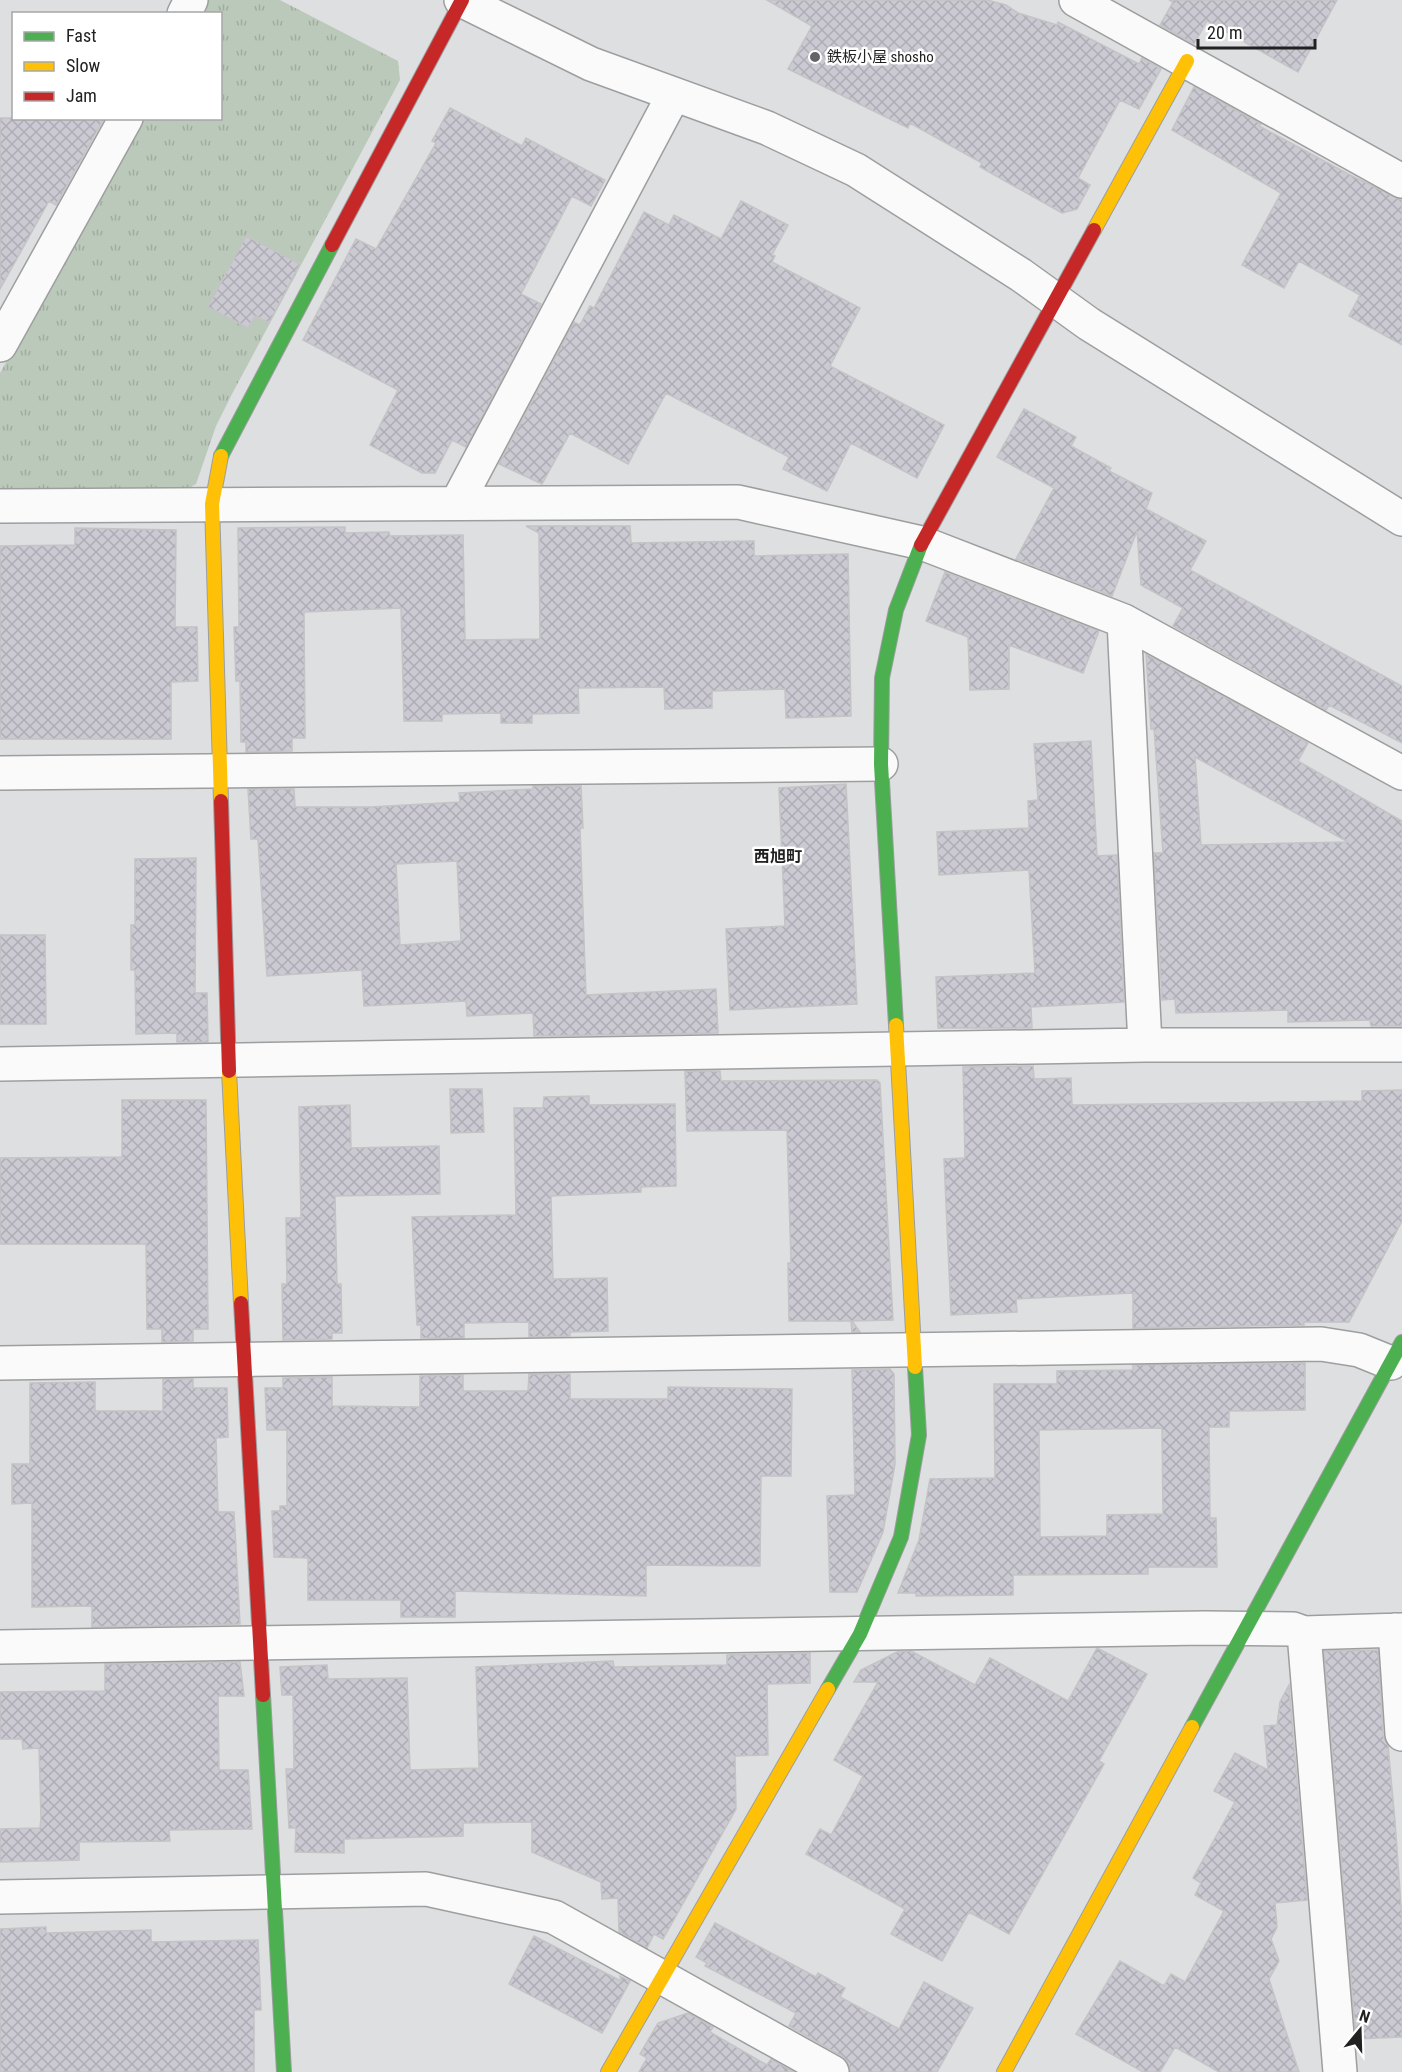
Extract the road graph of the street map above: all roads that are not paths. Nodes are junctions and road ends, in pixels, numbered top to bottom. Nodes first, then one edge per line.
1 (462, 0) edge
2 (1076, 0) edge
3 (1187, 62) junction
4 (673, 96) junction
5 (125, 120) edge
6 (1402, 181) edge
7 (1055, 300) junction
8 (0, 345) edge
9 (456, 503) junction
10 (212, 504) junction
11 (0, 506) edge
12 (1402, 519) edge
13 (922, 543) junction
14 (1124, 621) junction
15 (881, 764) junction
16 (220, 770) junction
17 (0, 773) edge
18 (1402, 773) edge
19 (1145, 1045) junction
20 (1402, 1045) edge
21 (897, 1049) junction
22 (228, 1060) junction
23 (0, 1064) edge
24 (914, 1351) junction
25 (1396, 1353) edge
26 (245, 1359) junction
27 (0, 1363) edge
28 (1245, 1629) junction
29 (1398, 1630) edge
30 (1304, 1633) junction
31 (860, 1634) junction
32 (261, 1643) junction
33 (0, 1647) edge
34 (1402, 1734) edge
35 (274, 1892) junction
36 (0, 1897) edge
37 (662, 1978) junction
38 (284, 2072) edge
39 (608, 2072) edge
40 (832, 2072) edge
41 (1004, 2072) edge
42 (1340, 2072) edge

1 - 4 street
1 - 10 street
2 - 3 street
3 - 6 street
3 - 7 street
4 - 7 street
4 - 9 street
5 - 8 street
7 - 12 street
7 - 13 street
9 - 10 street
9 - 13 street
10 - 11 street
10 - 16 street
13 - 14 street
13 - 15 street
14 - 18 street
14 - 19 street
15 - 16 street
15 - 21 street
16 - 17 street
16 - 22 street
19 - 20 street
19 - 21 street
21 - 22 street
21 - 24 street
22 - 23 street
22 - 26 street
24 - 25 street
24 - 26 street
24 - 31 street
25 - 28 street
26 - 27 street
26 - 32 street
28 - 30 street
28 - 31 street
28 - 41 street
29 - 30 street
29 - 34 street
30 - 42 street
31 - 32 street
31 - 37 street
32 - 33 street
32 - 35 street
35 - 36 street
35 - 37 street
35 - 38 street
37 - 39 street
37 - 40 street

